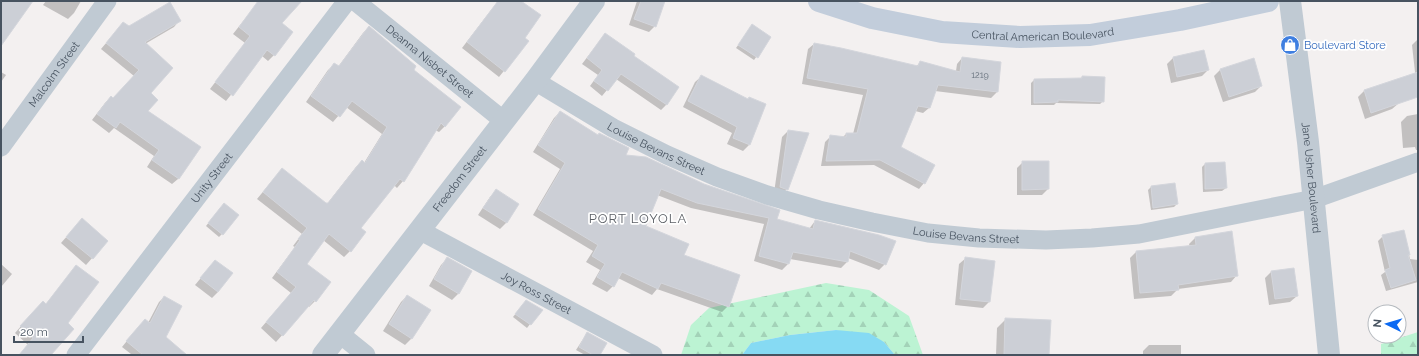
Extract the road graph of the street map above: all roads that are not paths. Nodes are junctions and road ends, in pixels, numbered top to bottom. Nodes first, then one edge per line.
1 (107, 1) edge
2 (347, 1) edge
3 (355, 1) edge
4 (594, 1) edge
5 (819, 1) edge
6 (1268, 1) edge
7 (1290, 1) edge
8 (535, 81) junction
9 (504, 121) junction
10 (1, 147) edge
11 (1418, 162) edge
12 (1314, 199) junction
13 (419, 230) junction
14 (340, 334) junction
15 (76, 355) edge
16 (323, 355) edge
17 (366, 355) edge
18 (653, 355) edge
19 (1329, 355) edge

1 - 10 street, Malcolm Street
2 - 15 street, Unity Street
3 - 9 street, Deanna Nisbet Street
4 - 8 street, Freedom Street
5 - 6 main road, Central American Boulevard
7 - 12 street, Jane Usher Boulevard
8 - 9 street, Freedom Street
8 - 12 street, Louise Bevans Street
9 - 13 street, Freedom Street
11 - 12 street, Louise Bevans Street
12 - 19 street, Jane Usher Boulevard
13 - 14 street, Freedom Street
13 - 18 street, Joy Ross Street
14 - 16 street, Freedom Street
14 - 17 street

